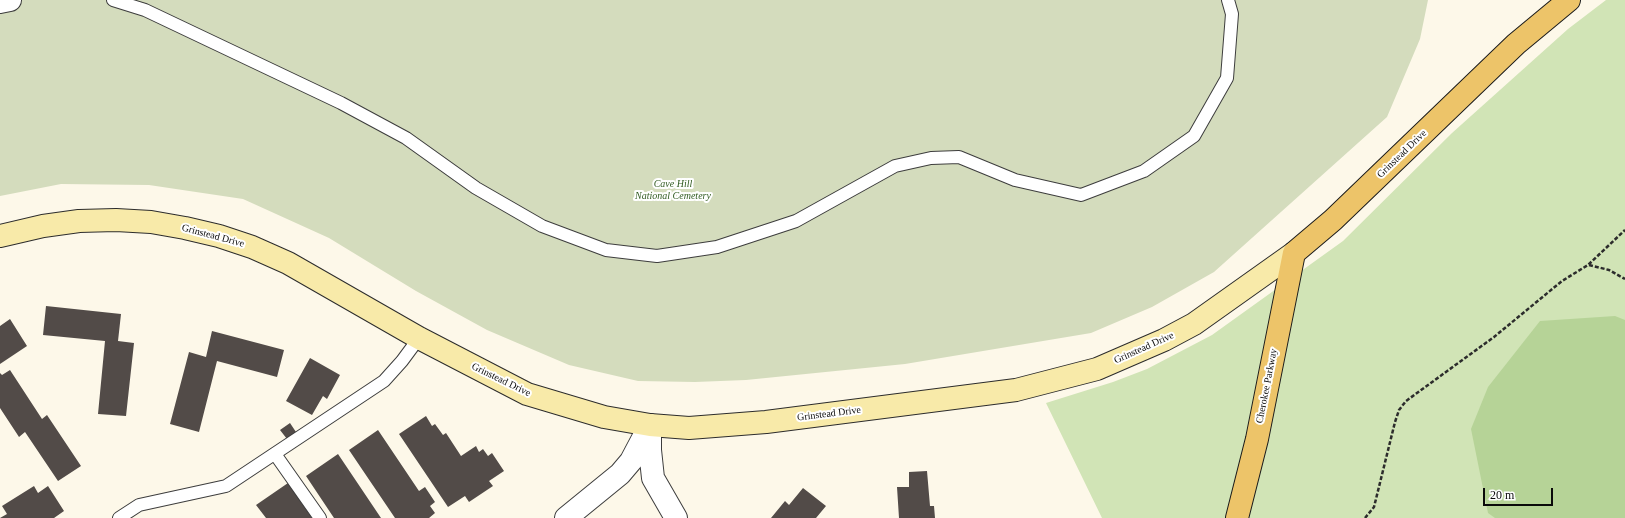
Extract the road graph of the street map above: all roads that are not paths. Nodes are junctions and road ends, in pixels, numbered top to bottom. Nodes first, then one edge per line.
1 (10, 0) edge
2 (113, 0) edge
3 (1228, 0) edge
4 (1569, 0) edge
5 (0, 2) edge
6 (0, 236) edge
7 (1294, 253) junction
8 (419, 338) junction
9 (650, 425) junction
10 (275, 454) junction
11 (119, 518) edge
12 (320, 518) edge
13 (566, 518) edge
14 (676, 518) edge
15 (1237, 518) edge

1 - 5 street
2 - 3 lane
4 - 7 main road, Grinstead Drive
6 - 8 main road, Grinstead Drive
7 - 9 main road, Grinstead Drive
7 - 15 main road, Cherokee Parkway
8 - 9 main road, Grinstead Drive
8 - 10 lane
9 - 13 street
9 - 14 street
10 - 11 lane
10 - 12 lane

